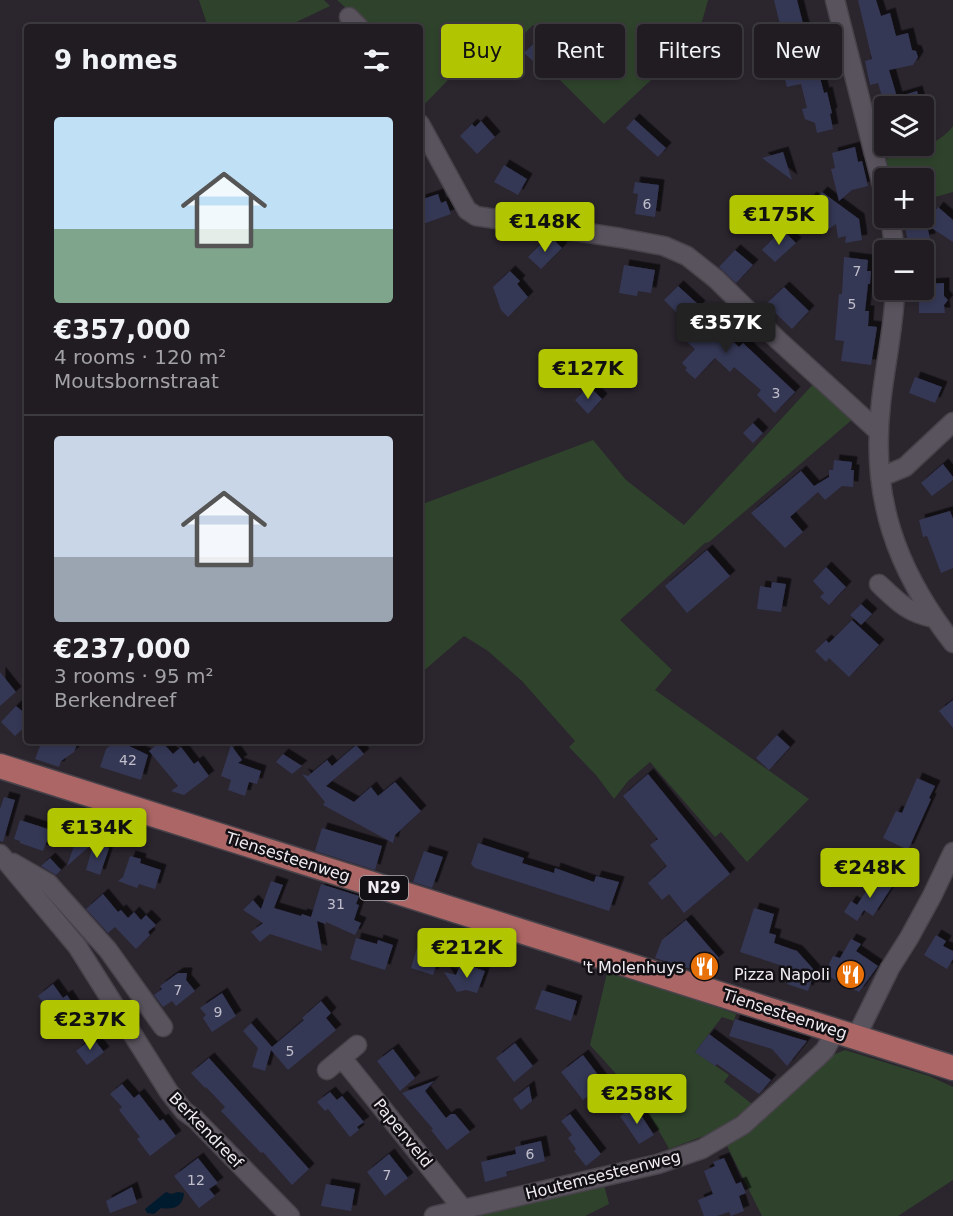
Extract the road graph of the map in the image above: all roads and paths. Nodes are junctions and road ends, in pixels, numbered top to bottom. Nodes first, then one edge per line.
1 (835, 0) edge
2 (423, 129) edge
3 (878, 168) edge
4 (894, 300) edge
5 (953, 422) edge
6 (879, 432) junction
7 (882, 477) junction
8 (879, 584) dead end
9 (934, 618) junction
10 (953, 643) edge
11 (0, 766) edge
12 (953, 852) edge
13 (3, 858) edge
14 (163, 1027) dead end
15 (846, 1034) junction
16 (357, 1045) dead end
17 (342, 1058) junction
18 (953, 1068) edge
19 (327, 1070) dead end
20 (463, 1209) junction
21 (290, 1216) edge
22 (434, 1216) edge

1 - 3 street
2 - 6 street
4 - 6 street
5 - 7 street
6 - 7 street
7 - 9 street
8 - 9 street
9 - 10 street
11 - 15 main road, Tiensesteenweg / N29
12 - 15 street, Houtemsesteenweg
13 - 14 street, Berkendreef
13 - 21 street, Berkendreef
15 - 18 main road, Tiensesteenweg / N29
15 - 20 street, Houtemsesteenweg
16 - 17 street
17 - 19 street
17 - 20 street, Papenveld
20 - 22 street, Houtemsesteenweg

